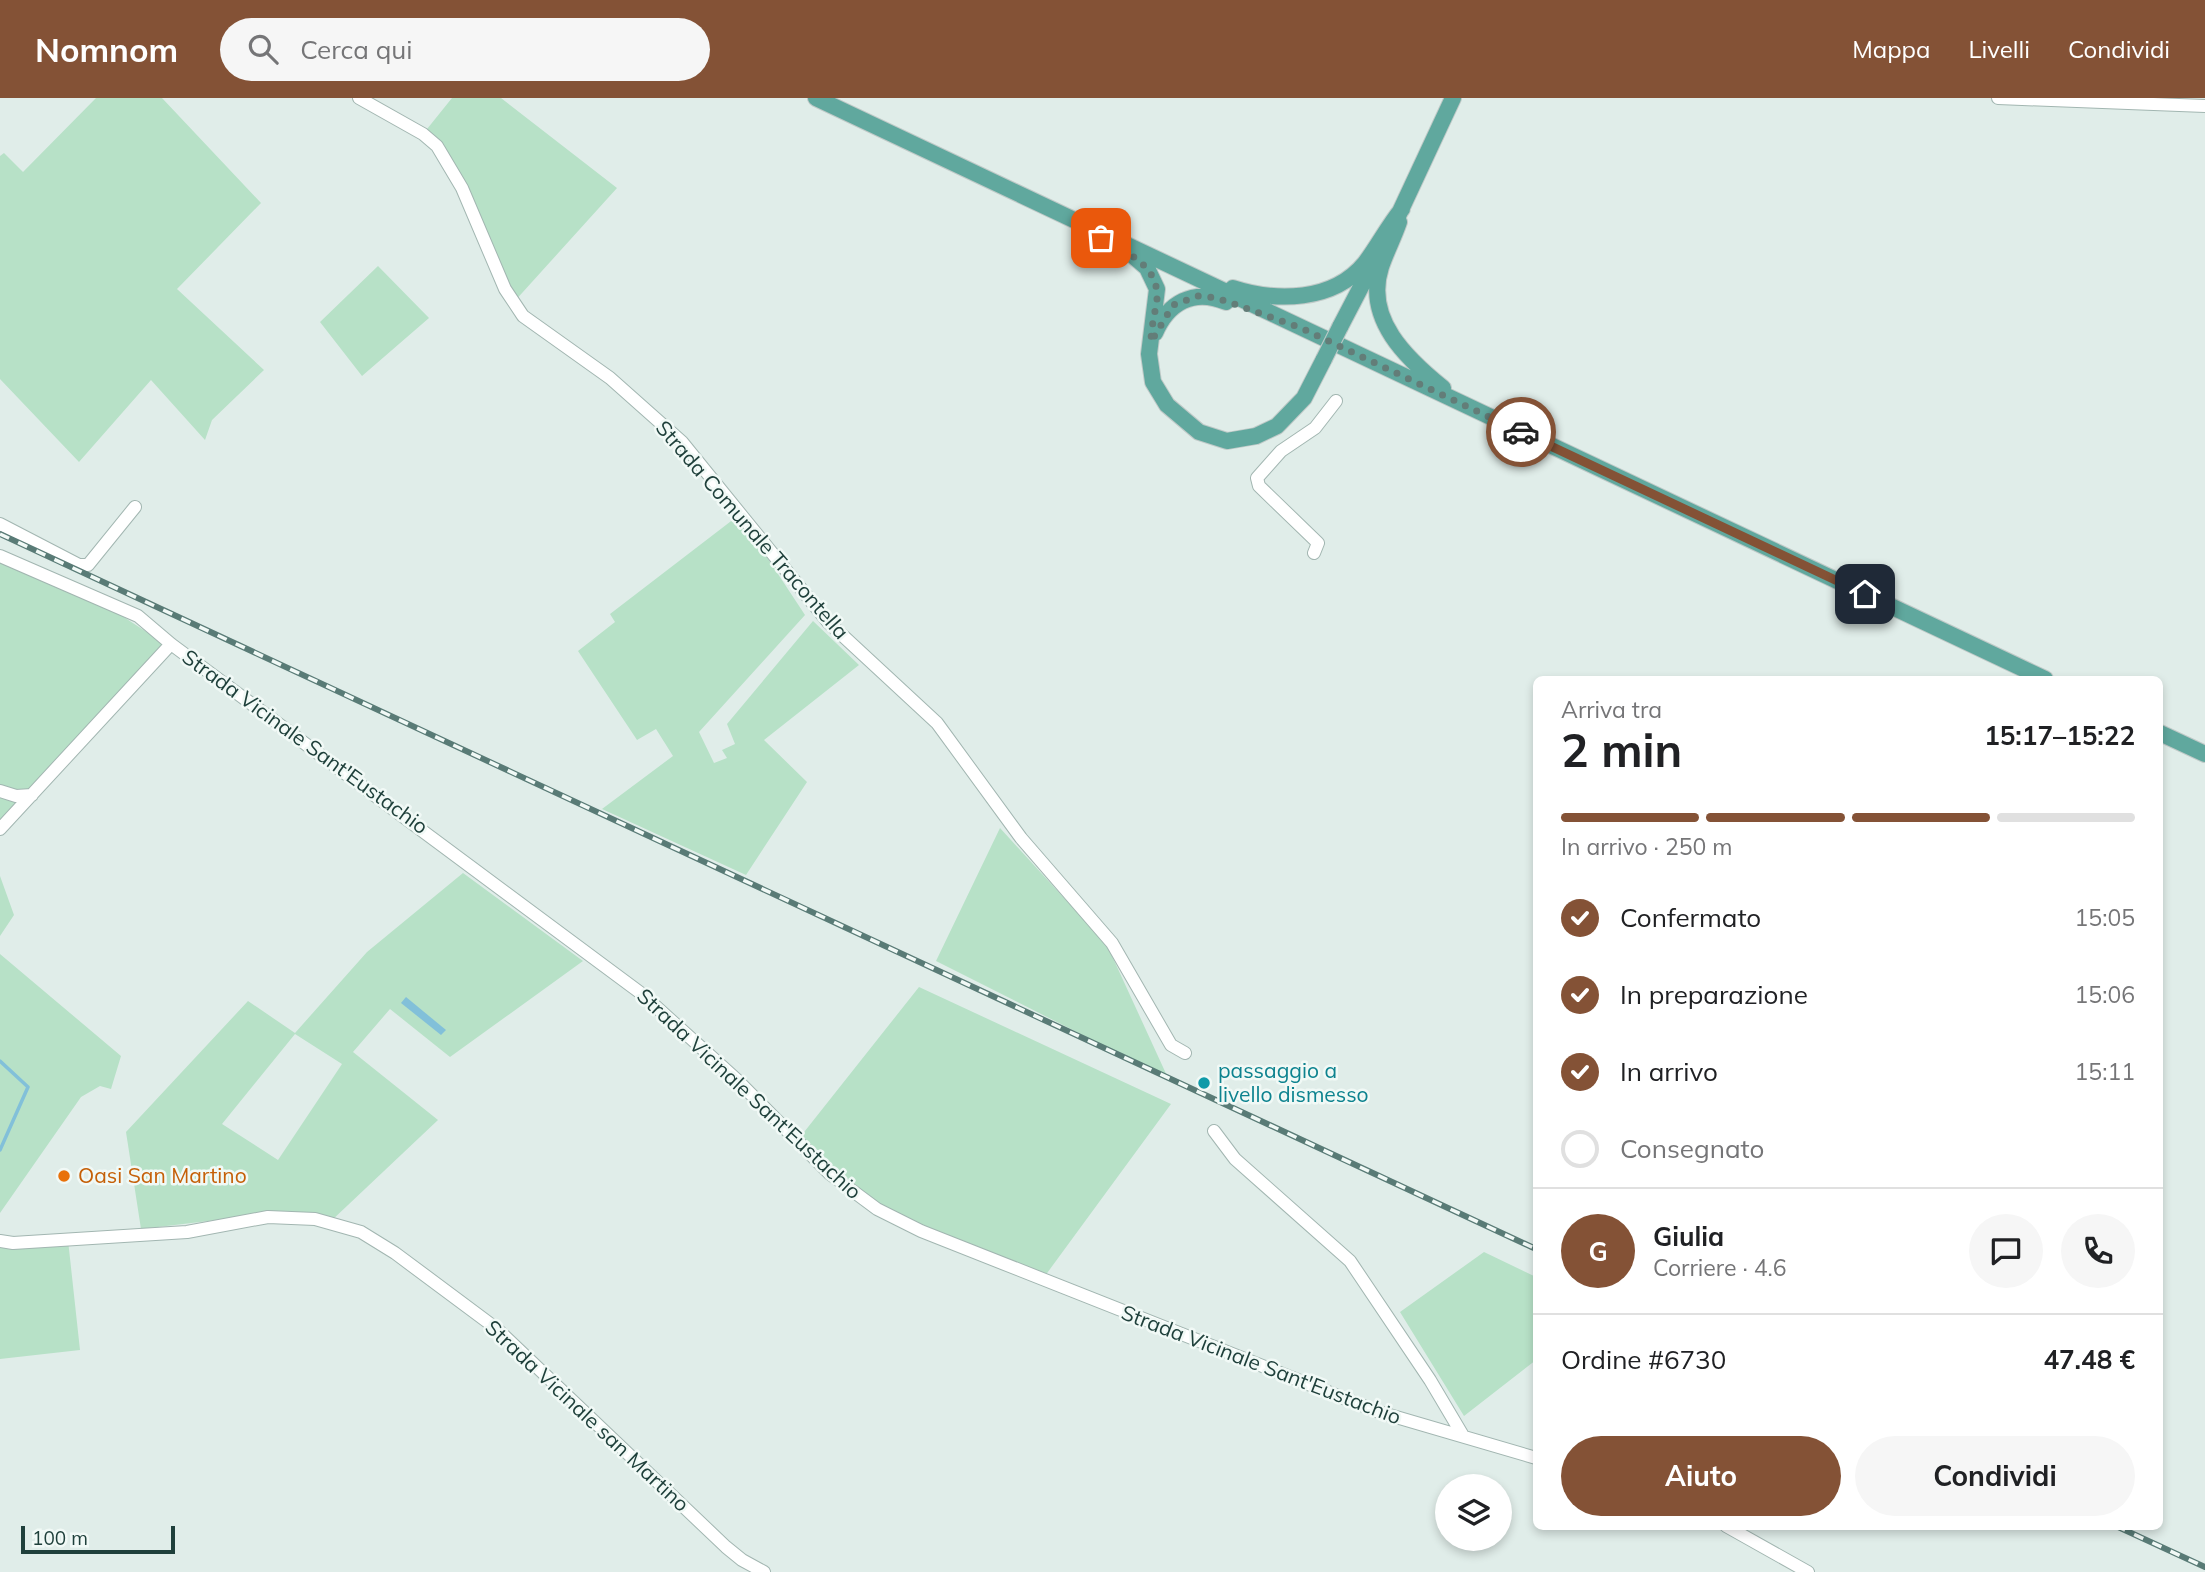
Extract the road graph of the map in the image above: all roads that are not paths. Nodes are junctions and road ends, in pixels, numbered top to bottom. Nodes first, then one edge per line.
1 (359, 98) edge
2 (816, 98) edge
3 (1453, 98) edge
4 (1998, 98) edge
5 (2205, 106) edge
6 (1402, 209) junction
7 (1087, 226) junction
8 (1184, 274) junction
9 (1301, 328) junction
10 (1151, 342) junction
11 (1336, 401) dead end
12 (1466, 406) junction
13 (135, 507) dead end
14 (0, 524) edge
15 (1314, 552) dead end
16 (0, 556) edge
17 (171, 644) junction
18 (2039, 676) edge
19 (2163, 734) edge
20 (2205, 754) edge
21 (0, 792) edge
22 (32, 795) junction
23 (0, 828) edge
24 (1185, 1053) dead end
25 (1214, 1131) dead end
26 (0, 1241) edge
27 (1462, 1434) junction
28 (1533, 1457) edge
29 (1733, 1530) edge
30 (764, 1572) edge
31 (1808, 1572) edge

1 - 24 street, Strada Comunale Tracontella
2 - 7 main road
3 - 6 main road
4 - 5 street
6 - 8 main road
6 - 10 main road, bridge
6 - 12 main road
7 - 8 main road
7 - 10 main road
8 - 9 main road
9 - 10 main road
9 - 12 main road
11 - 15 street
12 - 18 main road
13 - 14 street
16 - 17 street, Strada Vicinale Sant'Eustachio
17 - 22 street
17 - 27 street, Strada Vicinale Sant'Eustachio
19 - 20 main road
21 - 22 street
22 - 23 street
25 - 27 street
26 - 30 street, Strada Vicinale san Martino
27 - 28 street, Strada Vicinale Sant'Eustachio
29 - 31 street

